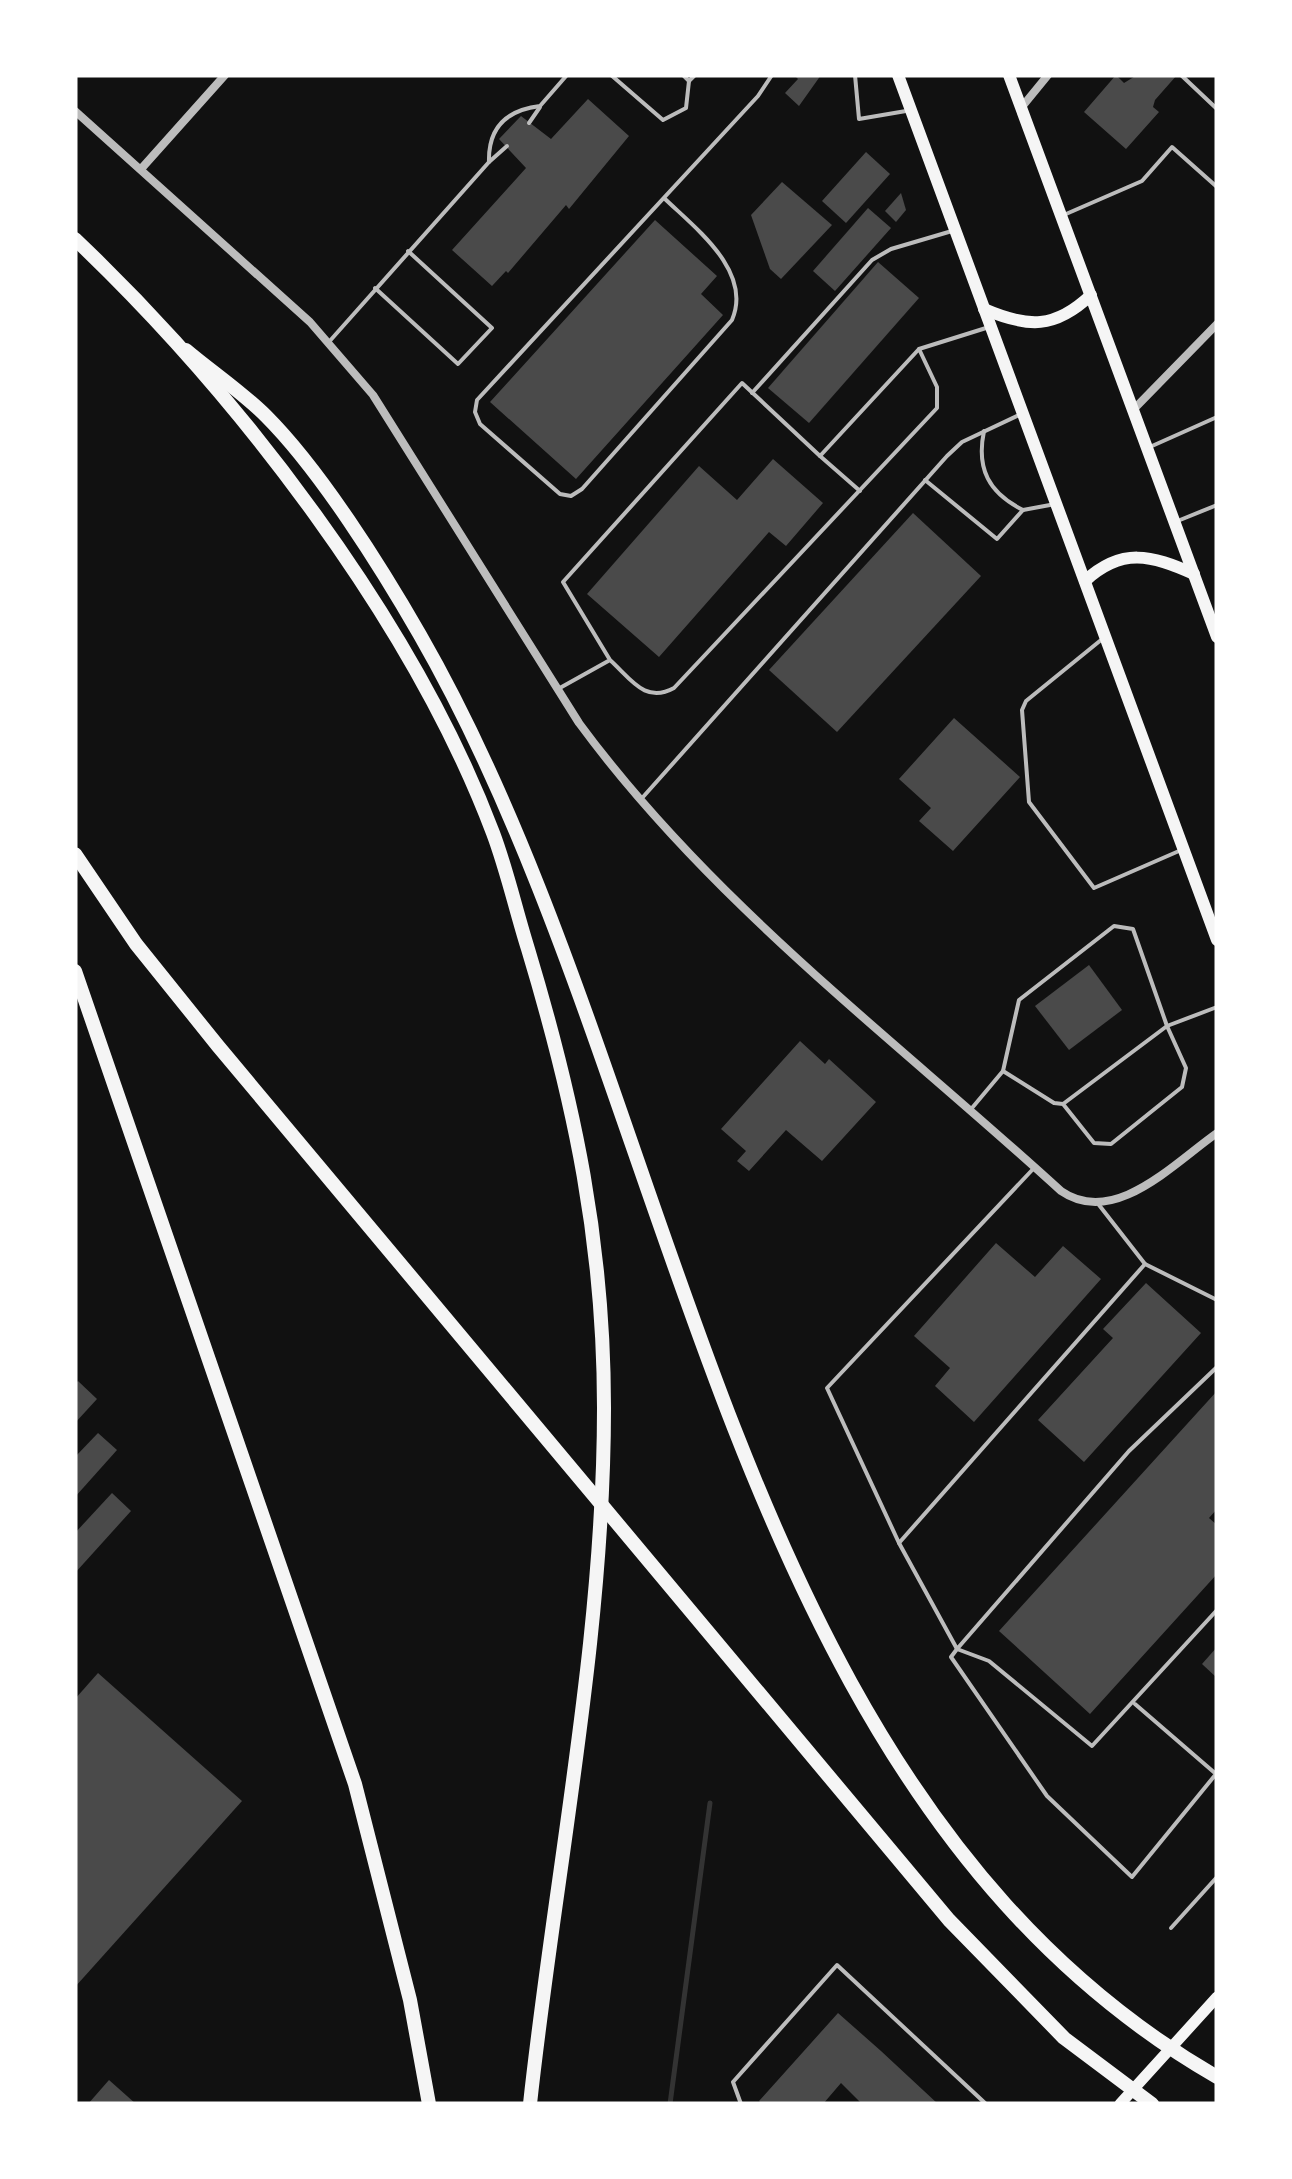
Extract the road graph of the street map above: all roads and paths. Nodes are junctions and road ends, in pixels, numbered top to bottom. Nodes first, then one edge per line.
1 (225, 75) edge
2 (568, 75) edge
3 (611, 75) edge
4 (683, 75) edge
5 (695, 75) edge
6 (772, 75) edge
7 (854, 75) edge
8 (898, 75) edge
9 (1009, 75) edge
10 (1048, 75) edge
11 (1181, 75) edge
12 (690, 81) junction
13 (540, 106) junction
14 (1021, 108) junction
15 (1217, 109) edge
16 (911, 110) junction
17 (75, 111) edge
18 (529, 123) dead end
19 (507, 146) dead end
20 (489, 162) junction
21 (141, 169) junction
22 (1217, 188) edge
23 (664, 198) junction
24 (1062, 216) junction
25 (955, 230) junction
26 (75, 239) edge
27 (408, 251) junction
28 (376, 288) junction
29 (1091, 295) junction
30 (984, 309) junction
31 (1217, 324) edge
32 (991, 326) junction
33 (328, 343) junction
34 (920, 349) junction
35 (186, 350) junction
36 (752, 393) junction
37 (1133, 410) junction
38 (1023, 414) junction
39 (1217, 417) edge
40 (984, 432) junction
41 (1148, 448) junction
42 (820, 456) junction
43 (925, 480) junction
44 (860, 492) junction
45 (1056, 504) junction
46 (1217, 505) edge
47 (1023, 510) junction
48 (1174, 522) junction
49 (1194, 574) junction
50 (1084, 581) junction
51 (1105, 636) junction
52 (1217, 637) edge
53 (610, 660) junction
54 (558, 689) junction
55 (639, 802) junction
56 (1183, 849) junction
57 (75, 854) edge
58 (1217, 940) edge
59 (75, 970) edge
60 (1217, 1007) edge
61 (1167, 1026) junction
62 (1003, 1072) junction
63 (1063, 1104) junction
64 (971, 1108) junction
65 (1217, 1133) edge
66 (1035, 1168) junction
67 (1099, 1205) junction
68 (1145, 1264) junction
69 (1217, 1300) edge
70 (1217, 1366) edge
71 (899, 1543) junction
72 (1217, 1610) edge
73 (957, 1649) junction
74 (1135, 1704) junction
75 (1217, 1877) edge
76 (1172, 1928) dead end
77 (1217, 1997) edge
78 (1217, 2077) edge
79 (429, 2104) edge
80 (530, 2104) edge
81 (740, 2104) edge
82 (986, 2104) edge
83 (1120, 2104) edge
84 (1152, 2104) edge

1 - 21 street
2 - 13 lane
3 - 12 lane
4 - 12 lane
5 - 12 lane
6 - 23 lane
7 - 16 lane
8 - 16 main road
9 - 14 main road
10 - 14 street
11 - 15 lane
13 - 18 lane
13 - 20 lane
14 - 24 main road
16 - 25 main road
17 - 21 street
19 - 20 lane
20 - 27 lane
21 - 33 street
22 - 24 lane
23 - 23 lane
24 - 29 main road
25 - 30 main road
25 - 36 lane
26 - 35 highway
27 - 28 lane
27 - 28 lane
28 - 33 lane
29 - 30 main road
29 - 37 main road
30 - 32 main road
31 - 37 street
32 - 34 lane
32 - 38 main road
33 - 54 street
34 - 42 lane
34 - 44 lane
35 - 78 highway
35 - 80 highway
36 - 42 lane
36 - 53 lane
37 - 41 main road
38 - 40 lane
38 - 45 main road
39 - 41 lane
40 - 43 lane
40 - 47 lane
41 - 48 main road
42 - 44 lane
43 - 47 lane
43 - 55 lane
44 - 53 lane
45 - 47 lane
45 - 50 main road
46 - 48 lane
48 - 49 main road
49 - 50 main road
49 - 52 main road
50 - 51 main road
51 - 56 main road
51 - 56 lane
53 - 54 lane
54 - 55 street
55 - 64 street
56 - 58 main road
57 - 84 highway
59 - 79 highway
60 - 61 lane
61 - 62 lane
61 - 63 lane
61 - 63 lane
62 - 63 lane
62 - 64 lane
64 - 66 street
65 - 67 street
66 - 67 street
66 - 71 lane
67 - 68 lane
68 - 69 lane
68 - 71 lane
70 - 73 lane
71 - 73 lane
72 - 74 lane
73 - 74 lane
73 - 74 lane
75 - 76 lane
77 - 83 main road
81 - 82 lane

